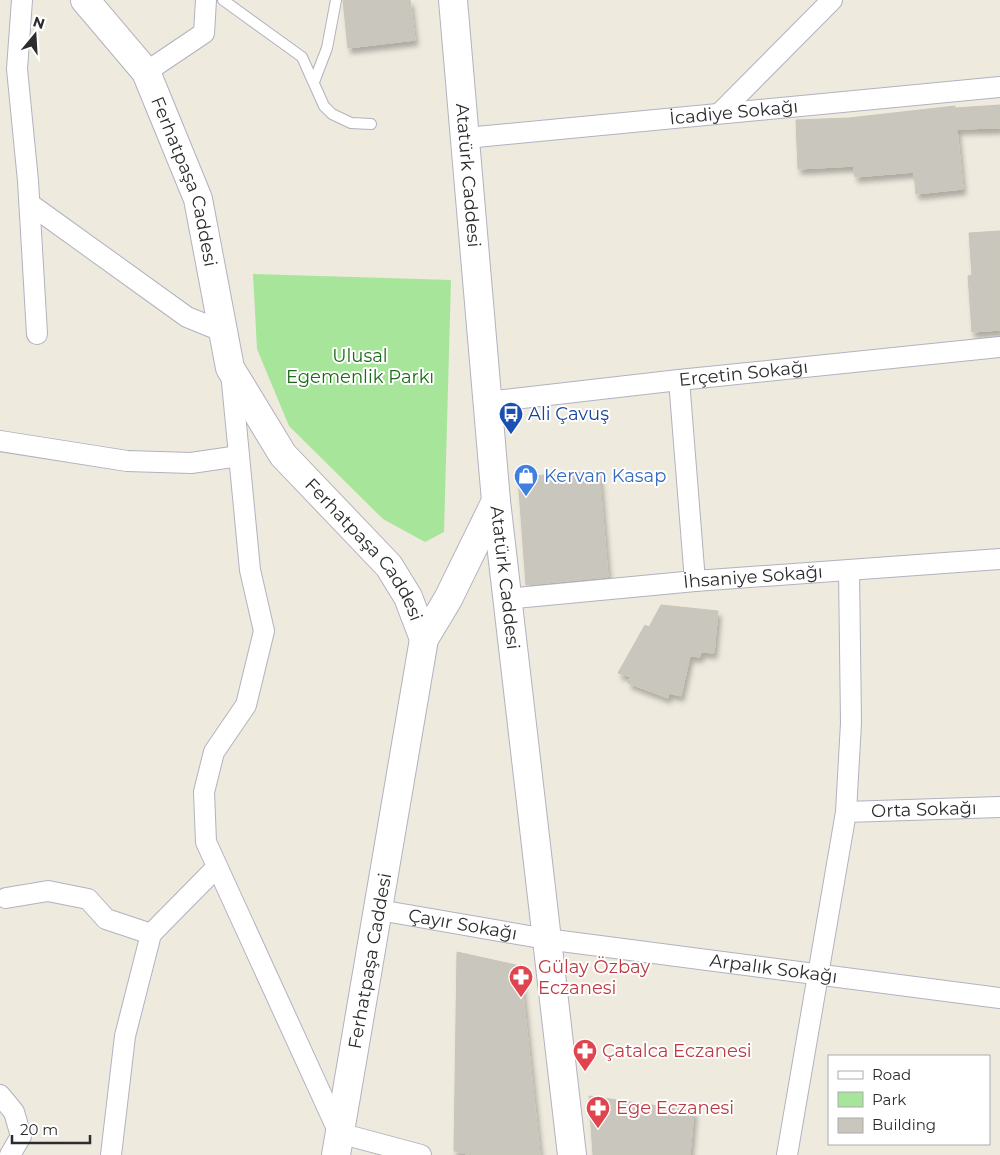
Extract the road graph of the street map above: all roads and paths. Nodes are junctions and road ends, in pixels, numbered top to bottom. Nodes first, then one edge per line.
1 (22, 0) edge
2 (85, 0) edge
3 (206, 0) edge
4 (223, 0) edge
5 (336, 0) edge
6 (453, 0) edge
7 (832, 0) edge
8 (146, 72) junction
9 (314, 82) junction
10 (1000, 87) edge
11 (720, 113) junction
12 (371, 124) dead end
13 (466, 138) junction
14 (30, 204) junction
15 (224, 332) junction
16 (37, 334) dead end
17 (1000, 347) edge
18 (230, 368) junction
19 (679, 380) junction
20 (487, 402) junction
21 (0, 442) edge
22 (239, 456) junction
23 (496, 501) junction
24 (1000, 559) edge
25 (849, 571) junction
26 (695, 581) junction
27 (506, 599) junction
28 (424, 639) junction
29 (1000, 807) edge
30 (846, 812) junction
31 (216, 868) junction
32 (6, 898) dead end
33 (379, 910) junction
34 (150, 934) junction
35 (546, 940) junction
36 (819, 974) junction
37 (1000, 998) edge
38 (0, 1095) edge
39 (338, 1144) edge
40 (10, 1155) edge
41 (110, 1155) edge
42 (420, 1155) edge
43 (572, 1155) edge
44 (787, 1155) edge

1 - 14 street
2 - 8 main road, Ferhatpaşa Caddesi
3 - 8 street
4 - 9 lane
5 - 9 lane
6 - 13 main road, Atatürk Caddesi
7 - 11 street
8 - 15 main road, Ferhatpaşa Caddesi
9 - 12 lane
10 - 11 street, İcadiye Sokağı
11 - 13 street, İcadiye Sokağı
13 - 20 main road, Atatürk Caddesi
14 - 15 street
14 - 16 street
15 - 18 main road, Ferhatpaşa Caddesi
17 - 19 street, Erçetin Sokağı
18 - 22 street
18 - 28 main road, Ferhatpaşa Caddesi
19 - 20 street, Erçetin Sokağı
19 - 26 street
20 - 23 main road, Atatürk Caddesi
21 - 22 street
22 - 31 street
23 - 27 main road, Atatürk Caddesi
23 - 28 main road
24 - 25 street, İhsaniye Sokağı
25 - 26 street, İhsaniye Sokağı
25 - 30 street
26 - 27 street, İhsaniye Sokağı
27 - 35 main road, Atatürk Caddesi
28 - 33 main road, Ferhatpaşa Caddesi
29 - 30 street, Orta Sokağı
30 - 36 street
31 - 34 street
31 - 39 street
32 - 34 street
33 - 35 street, Çayır Sokağı
33 - 39 main road, Ferhatpaşa Caddesi
34 - 41 street
35 - 36 street, Arpalık Sokağı
35 - 43 main road, Atatürk Caddesi
36 - 37 street, Arpalık Sokağı
36 - 44 street
38 - 40 street
39 - 42 street

